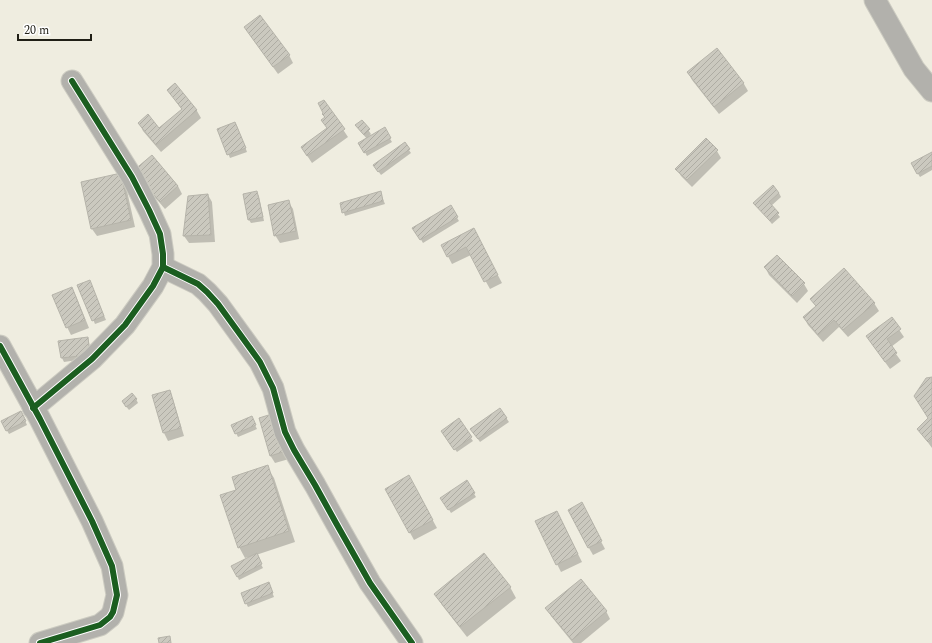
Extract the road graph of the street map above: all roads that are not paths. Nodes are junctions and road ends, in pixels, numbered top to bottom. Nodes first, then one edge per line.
1 (875, 0) edge
2 (72, 81) dead end
3 (932, 91) edge
4 (163, 267) junction
5 (0, 346) edge
6 (34, 408) junction
7 (40, 643) edge
8 (412, 643) edge

1 - 3 street
2 - 4 street
4 - 6 street
4 - 8 street
5 - 6 street
6 - 7 street

